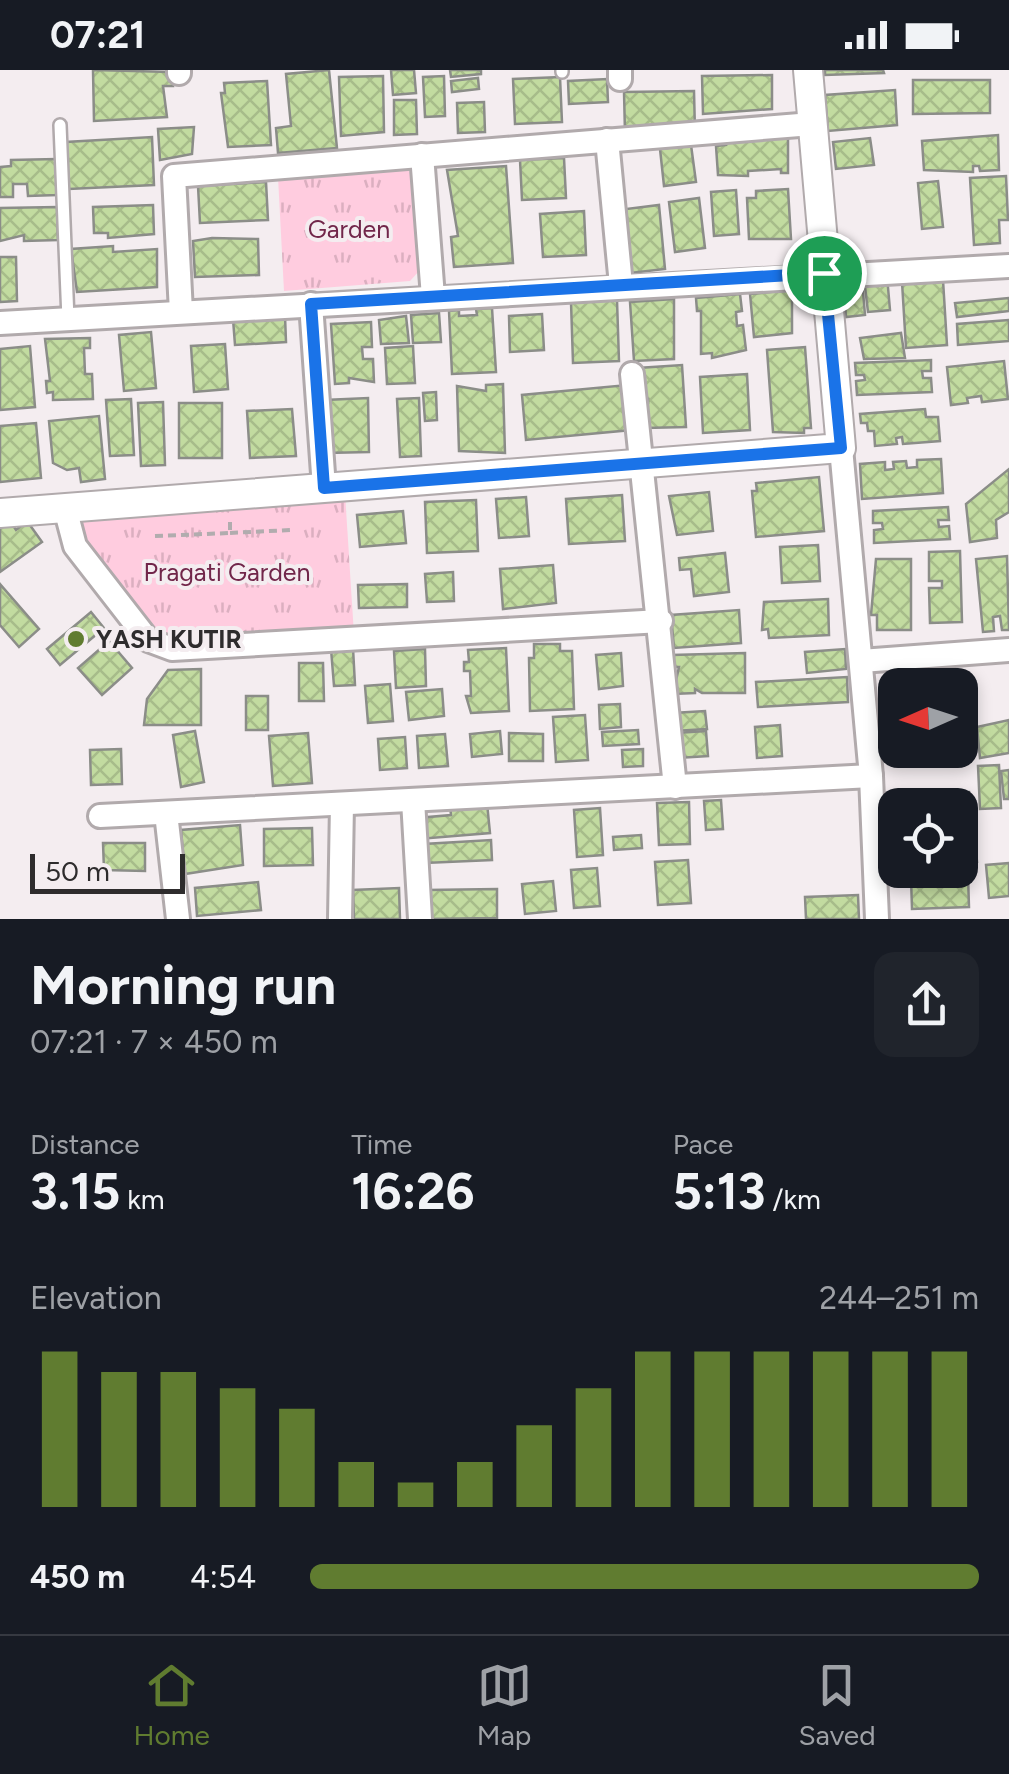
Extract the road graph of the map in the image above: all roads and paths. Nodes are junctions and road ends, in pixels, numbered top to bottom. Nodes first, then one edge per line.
1 (808, 70) edge
2 (60, 124) dead end
3 (812, 124) junction
4 (607, 140) junction
5 (422, 156) junction
6 (1009, 266) edge
7 (824, 273) junction
8 (621, 285) junction
9 (433, 297) junction
10 (311, 304) junction
11 (181, 312) junction
12 (68, 319) junction
13 (0, 323) edge
14 (632, 374) dead end
15 (841, 448) junction
16 (642, 462) junction
17 (324, 488) junction
18 (230, 495) junction
19 (64, 508) junction
20 (0, 513) edge
21 (292, 530) dead end
22 (230, 533) junction
23 (155, 536) dead end
24 (660, 621) junction
25 (1009, 650) edge
26 (861, 661) junction
27 (871, 776) junction
28 (675, 787) junction
29 (413, 800) junction
30 (342, 804) junction
31 (166, 813) junction
32 (100, 816) dead end
33 (178, 919) edge
34 (340, 919) edge
35 (420, 919) edge
36 (877, 919) edge

1 - 3 street
2 - 12 lane
3 - 4 street
3 - 7 street
4 - 5 street
4 - 8 street
5 - 9 street
5 - 11 street
6 - 7 street
7 - 8 street
7 - 15 street
8 - 9 street
9 - 10 street
10 - 11 street
10 - 17 street
11 - 12 street
12 - 13 street
14 - 16 street
15 - 16 street
15 - 26 street
16 - 17 street
16 - 24 street
17 - 18 street
18 - 19 street
18 - 22 path
19 - 20 street
19 - 24 street
21 - 22 path
22 - 23 path
24 - 28 street
25 - 26 street
26 - 27 street
27 - 28 street
27 - 36 street
28 - 29 street
29 - 30 street
29 - 35 street
30 - 31 street
30 - 34 street
31 - 32 street
31 - 33 street

